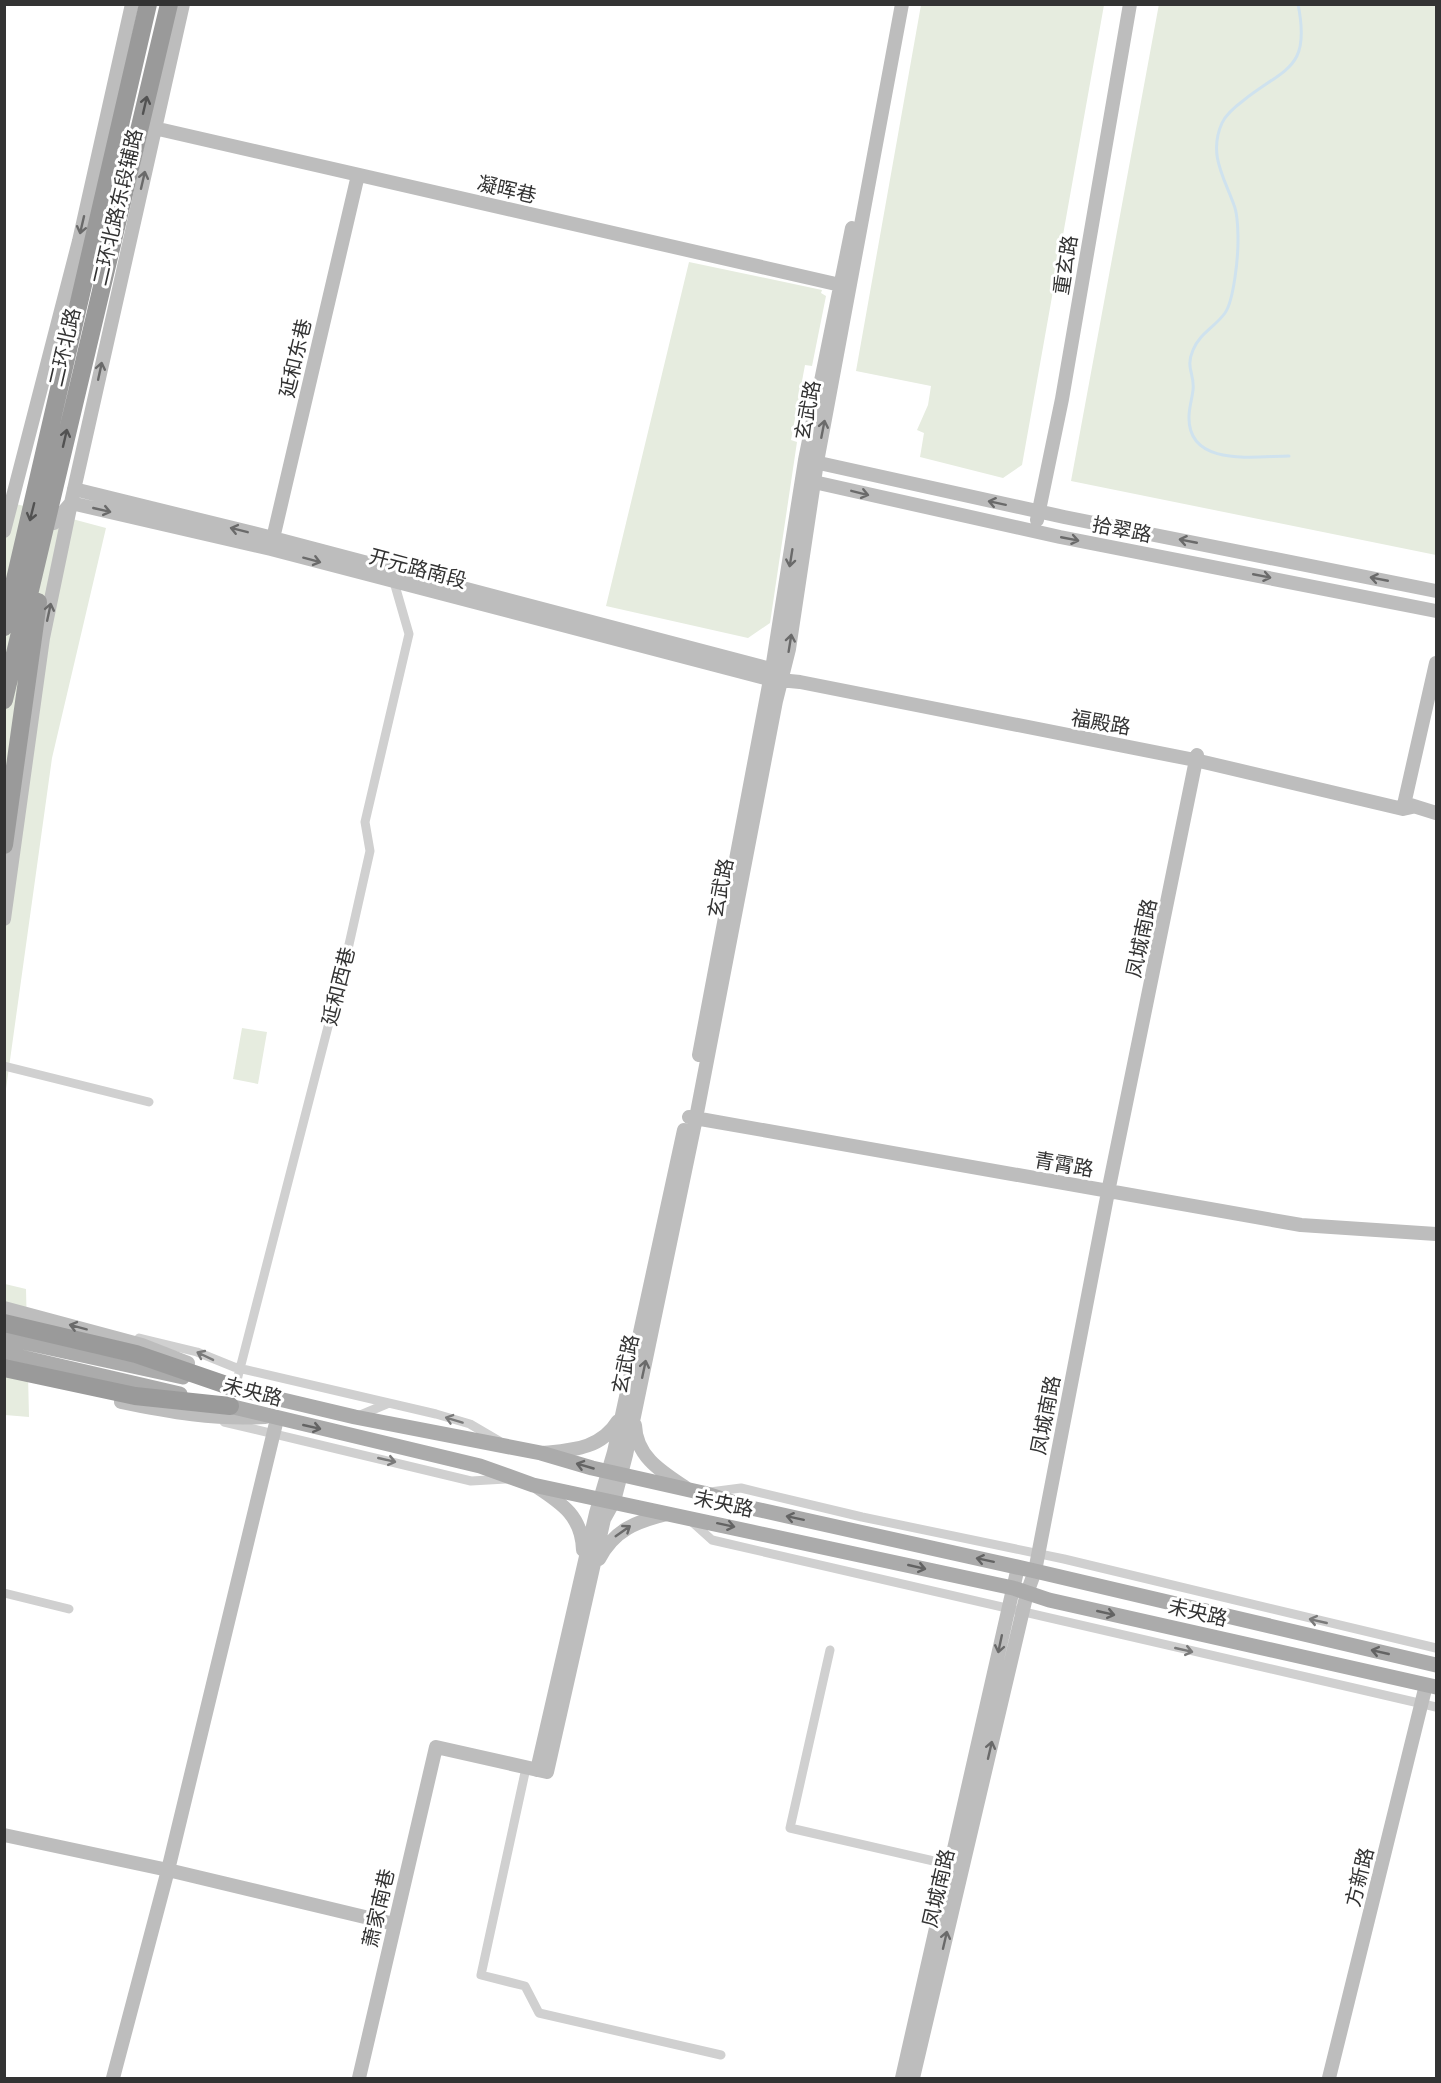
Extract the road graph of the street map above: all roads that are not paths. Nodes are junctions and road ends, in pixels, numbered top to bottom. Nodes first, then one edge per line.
1 (132, 4) edge
2 (148, 4) edge
3 (169, 4) edge
4 (183, 4) edge
5 (893, 4) edge
6 (902, 4) edge
7 (1130, 4) edge
8 (154, 128) junction
9 (358, 175) junction
10 (847, 287) junction
11 (811, 461) junction
12 (56, 476) junction
13 (808, 480) junction
14 (11, 483) edge
15 (73, 496) junction
16 (1039, 511) junction
17 (54, 523) junction
18 (4, 531) edge
19 (1034, 531) junction
20 (272, 544) junction
21 (19, 563) junction
22 (394, 582) junction
23 (1437, 591) edge
24 (4, 602) edge
25 (1437, 610) edge
26 (4, 627) edge
27 (1437, 663) edge
28 (776, 675) junction
29 (4, 700) edge
30 (1197, 757) junction
31 (1407, 806) junction
32 (1437, 813) edge
33 (4, 845) edge
34 (4, 919) edge
35 (4, 1066) edge
36 (149, 1102) dead end
37 (692, 1117) junction
38 (1108, 1192) junction
39 (1437, 1234) edge
40 (4, 1308) edge
41 (4, 1323) edge
42 (113, 1337) junction
43 (4, 1338) edge
44 (4, 1353) edge
45 (4, 1368) edge
46 (240, 1369) junction
47 (4, 1376) edge
48 (234, 1392) junction
49 (389, 1403) junction
50 (630, 1406) junction
51 (207, 1417) junction
52 (355, 1417) junction
53 (273, 1418) junction
54 (339, 1433) junction
55 (273, 1435) junction
56 (506, 1446) junction
57 (541, 1453) junction
58 (360, 1454) junction
59 (615, 1474) junction
60 (513, 1479) junction
61 (533, 1485) junction
62 (697, 1492) junction
63 (607, 1499) junction
64 (678, 1514) junction
65 (1039, 1553) junction
66 (1018, 1567) junction
67 (588, 1568) junction
68 (1035, 1571) junction
69 (1020, 1591) junction
70 (4, 1593) edge
71 (1009, 1607) junction
72 (69, 1609) dead end
73 (1022, 1611) junction
74 (1437, 1648) edge
75 (830, 1650) dead end
76 (1437, 1665) edge
77 (1431, 1686) edge
78 (1421, 1703) junction
79 (1437, 1707) edge
80 (537, 1770) junction
81 (4, 1835) edge
82 (951, 1865) junction
83 (168, 1870) junction
84 (394, 1924) junction
85 (721, 2055) dead end
86 (113, 2079) edge
87 (358, 2079) edge
88 (902, 2079) edge
89 (913, 2079) edge
90 (1329, 2079) edge

1 -> 14 street, 二环北路东段辅路
2 -> 21 highway, 二环北路
12 -> 3 highway, 二环北路
4 - 8 street, 二环北路东段辅路
5 - 10 street, 玄武路
6 - 10 street, 玄武路
7 - 16 street, 重玄路
8 - 9 street, 凝晖巷
15 -> 8 street, 二环北路东段辅路
9 - 10 street, 凝晖巷
9 - 20 street, 延和东巷
10 - 11 street, 玄武路
11 - 13 street, 玄武路
16 -> 11 street, 拾翠路
12 - 17 highway
12 - 29 highway, 二环北路
13 -> 19 street, 拾翠路
13 - 28 street, 玄武路
14 - 18 street, 二环北路东段辅路
15 - 17 street
15 - 20 street, 开元路南段
34 -> 15 street, 二环北路东段辅路
16 - 19 street, 重玄路
23 -> 16 street, 拾翠路
17 - 33 highway
19 -> 25 street, 拾翠路
20 -> 22 street, 开元路南段
20 - 28 street, 开元路南段
21 - 24 highway
21 - 26 highway, 二环北路
22 - 28 street, 开元路南段
22 - 46 street, 延和西巷
27 - 31 street
28 - 30 street, 福殿路
28 - 37 street, 玄武路
30 - 31 street, 福殿路
30 - 38 street, 凤城南路
31 - 32 street, 福殿路
35 - 36 street
37 - 38 street, 青霄路
37 - 50 street, 玄武路
38 - 39 street, 青霄路
38 - 65 street, 凤城南路
42 -> 40 street
41 - 48 highway
46 -> 42 street
42 - 48 street
43 - 48 main road, 未央路
44 - 48 main road, 未央路
45 - 48 highway
46 - 48 street, 延和西巷
46 - 49 street
47 - 51 street
48 - 52 main road, 未央路
48 - 53 main road, 未央路
49 - 52 street
56 -> 49 street
50 - 57 street
50 - 59 street, 玄武路
50 - 62 street
51 - 53 street
51 - 55 street
52 - 56 main road, 未央路
53 -> 54 main road, 未央路
53 - 55 street
54 - 58 street
54 - 60 main road, 未央路
55 - 58 street
55 - 83 street
56 - 57 main road, 未央路
59 -> 57 main road, 未央路
58 -> 60 street
59 - 62 main road, 未央路
59 - 63 street, 玄武路
60 - 61 main road, 未央路
61 - 63 main road, 未央路
61 - 67 street
62 - 65 street
66 -> 62 main road, 未央路
63 - 64 main road, 未央路
63 - 67 street, 玄武路
67 -> 64 street
64 -> 69 main road, 未央路
64 - 71 street
65 - 68 street, 凤城南路
74 -> 65 street
66 - 68 main road, 未央路
66 - 69 street, 凤城南路
67 - 80 street, 玄武路
68 - 69 street, 凤城南路
76 -> 68 main road, 未央路
69 - 71 street, 凤城南路
69 - 73 street, 凤城南路
69 -> 77 main road, 未央路
70 - 72 street
71 - 73 street
71 -> 82 street, 凤城南路
73 -> 78 street
89 -> 73 street, 凤城南路
75 - 82 street
77 - 78 street, 方新路
78 - 79 street
78 - 90 street, 方新路
80 - 84 street, 萧家南巷
80 - 85 street
81 - 83 street
82 - 88 street, 凤城南路
83 - 84 street
83 - 86 street
84 - 87 street, 萧家南巷

